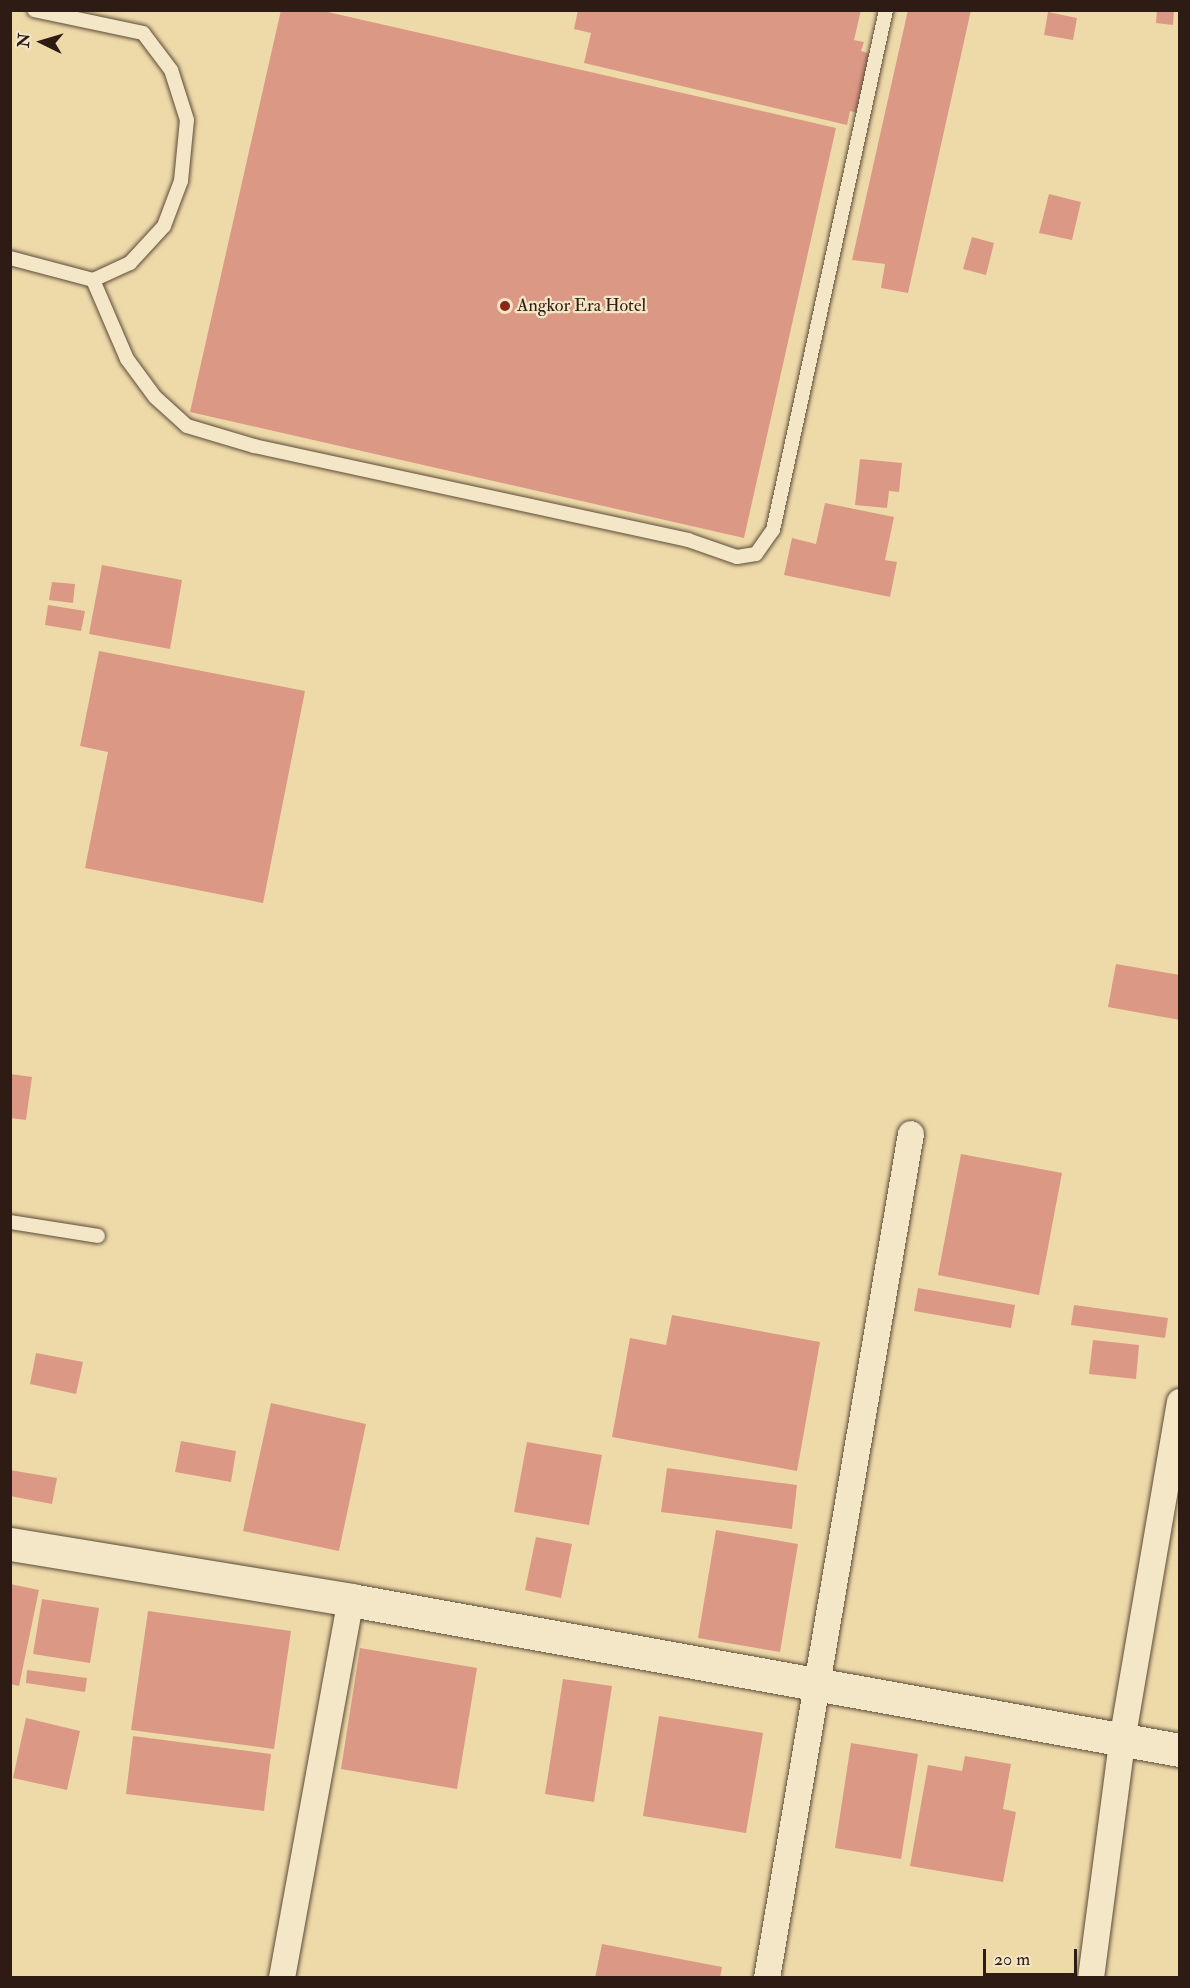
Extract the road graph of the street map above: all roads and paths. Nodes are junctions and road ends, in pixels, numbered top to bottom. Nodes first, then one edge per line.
1 (34, 10) edge
2 (886, 10) edge
3 (10, 258) edge
4 (93, 280) junction
5 (911, 1134) dead end
6 (10, 1222) edge
7 (98, 1236) dead end
8 (1179, 1402) edge
9 (10, 1544) edge
10 (351, 1600) junction
11 (819, 1686) junction
12 (1122, 1741) junction
13 (1179, 1750) edge
14 (282, 1977) edge
15 (767, 1977) edge
16 (1091, 1977) edge

1 - 4 lane
2 - 4 lane
3 - 4 lane
5 - 11 street
6 - 7 lane
8 - 12 street
9 - 10 street
10 - 11 street
10 - 14 street
11 - 12 street
11 - 15 street
12 - 13 street
12 - 16 street

